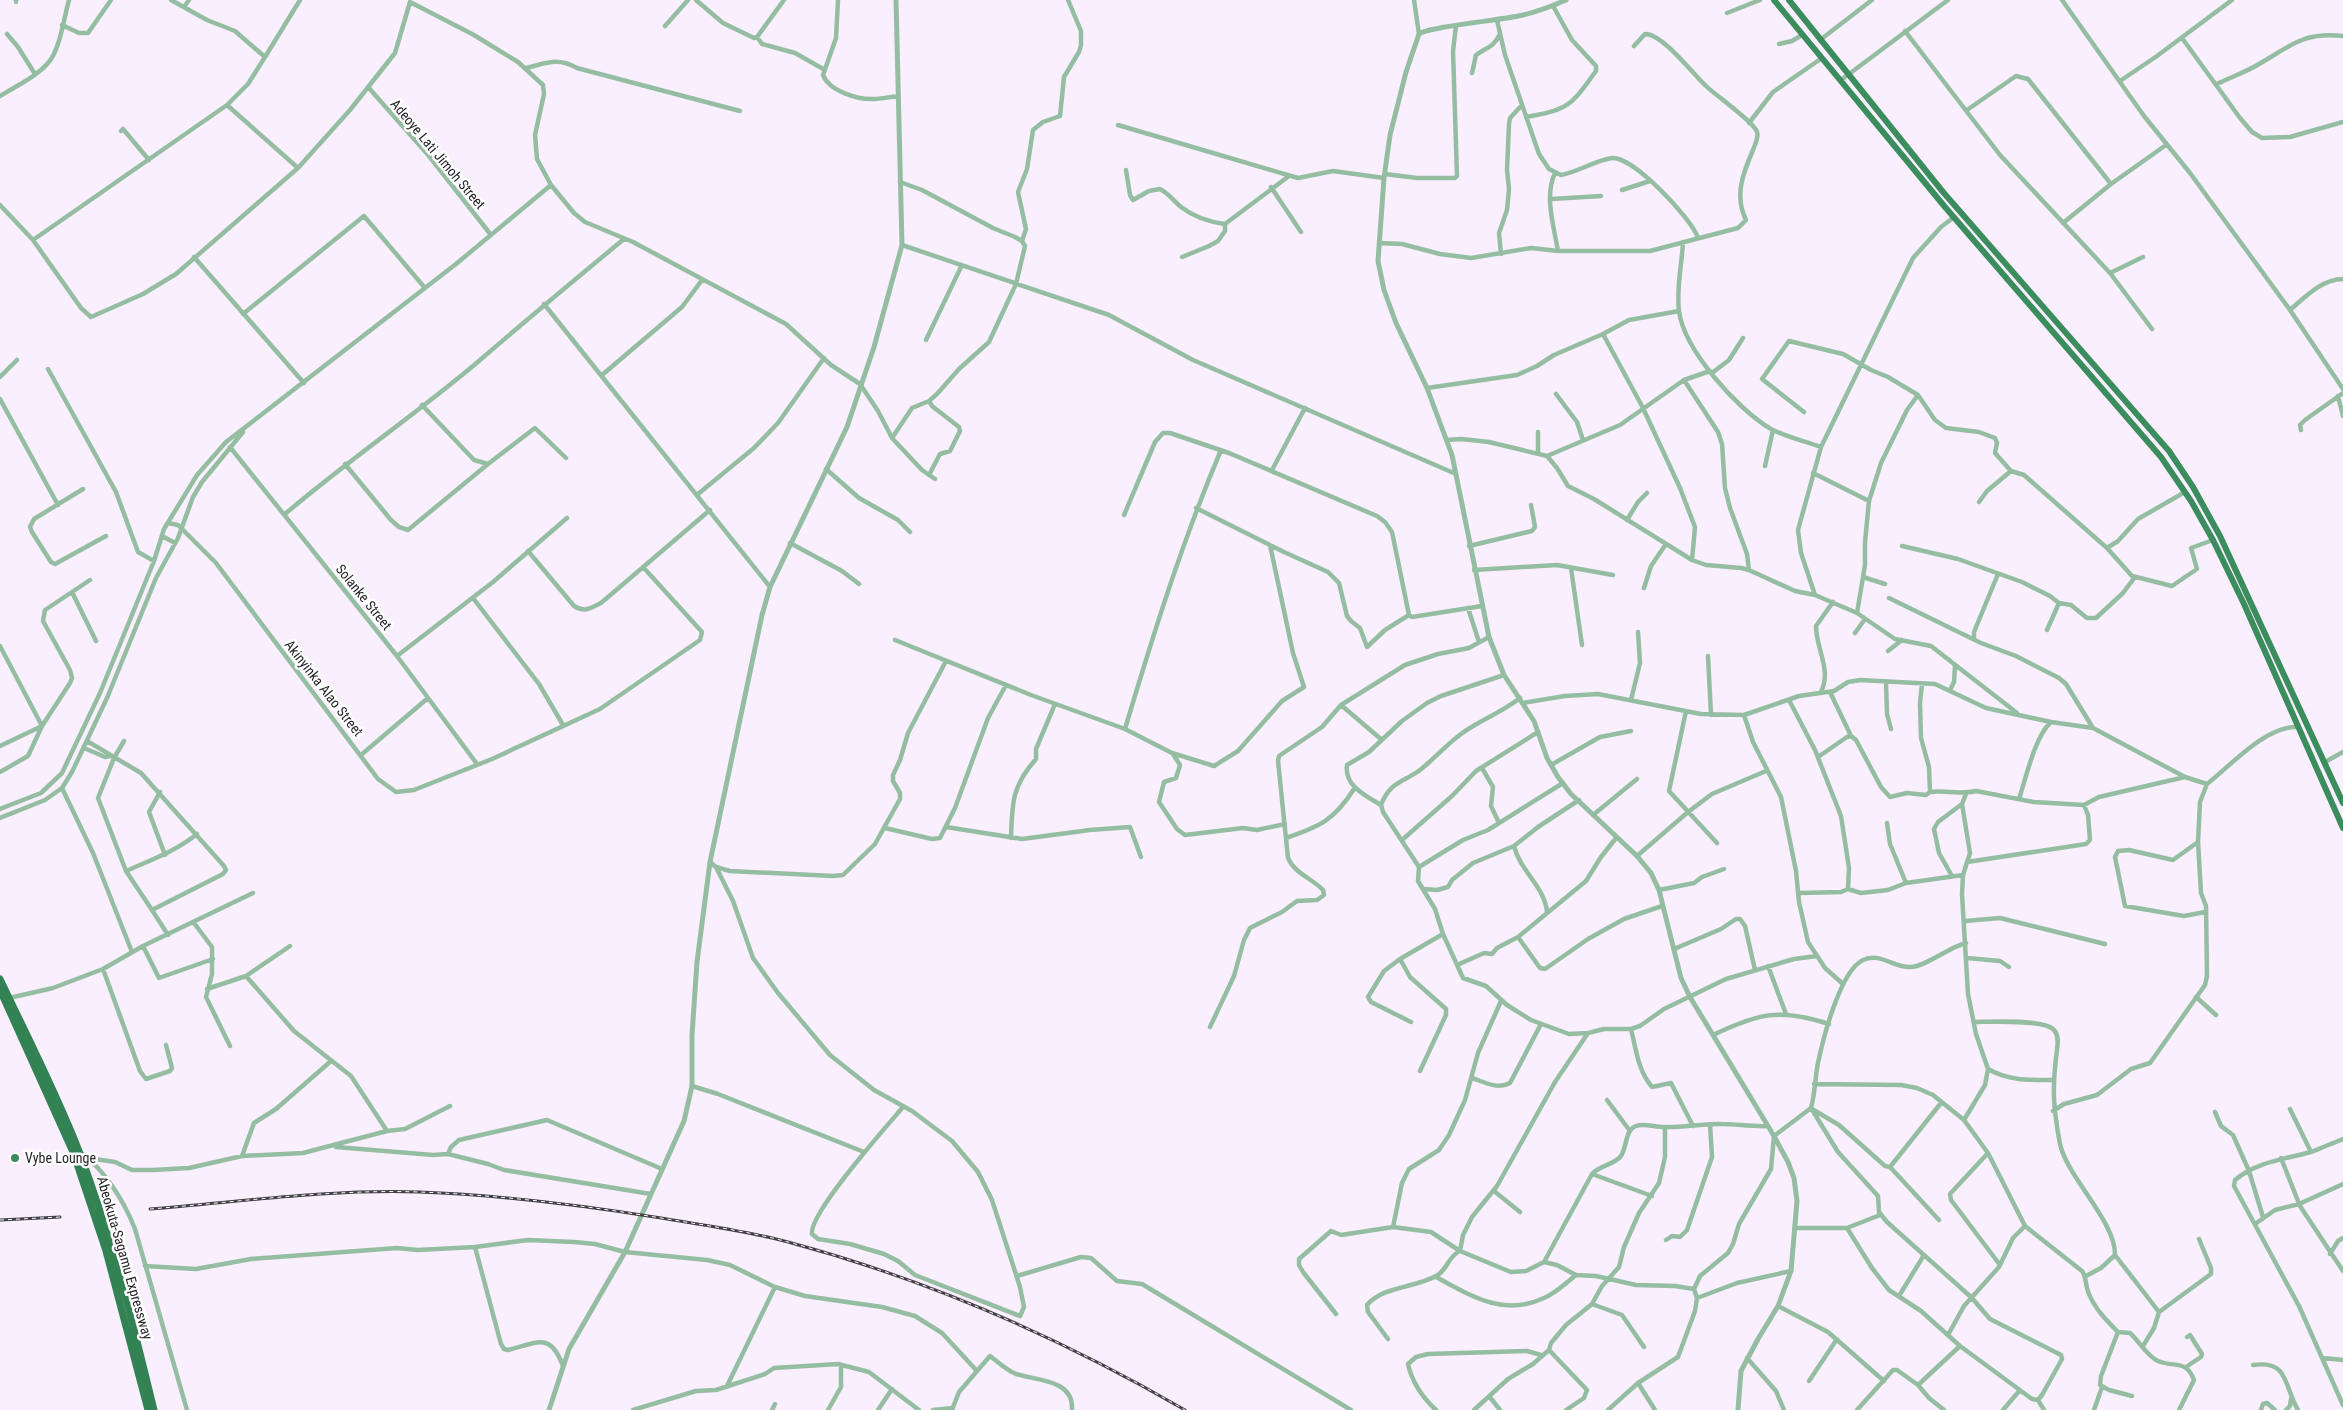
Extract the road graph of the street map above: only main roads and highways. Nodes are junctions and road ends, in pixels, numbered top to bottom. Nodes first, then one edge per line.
1 (1774, 0) edge
2 (1789, 0) edge
3 (2213, 522) junction
4 (2205, 526) junction
5 (2343, 803) edge
6 (2343, 828) edge
7 (0, 979) edge
8 (0, 990) edge
9 (76, 1152) junction
10 (148, 1410) edge
11 (154, 1410) edge

1 - 4 main road
2 - 3 main road
3 - 4 main road
3 - 5 main road
4 - 6 main road
7 - 9 highway, Abeokuta-Sagamu Expressway
8 - 9 highway, Abeokuta-Sagamu Expressway
9 - 10 highway, Abeokuta-Sagamu Expressway
9 - 11 highway, Abeokuta-Sagamu Expressway

